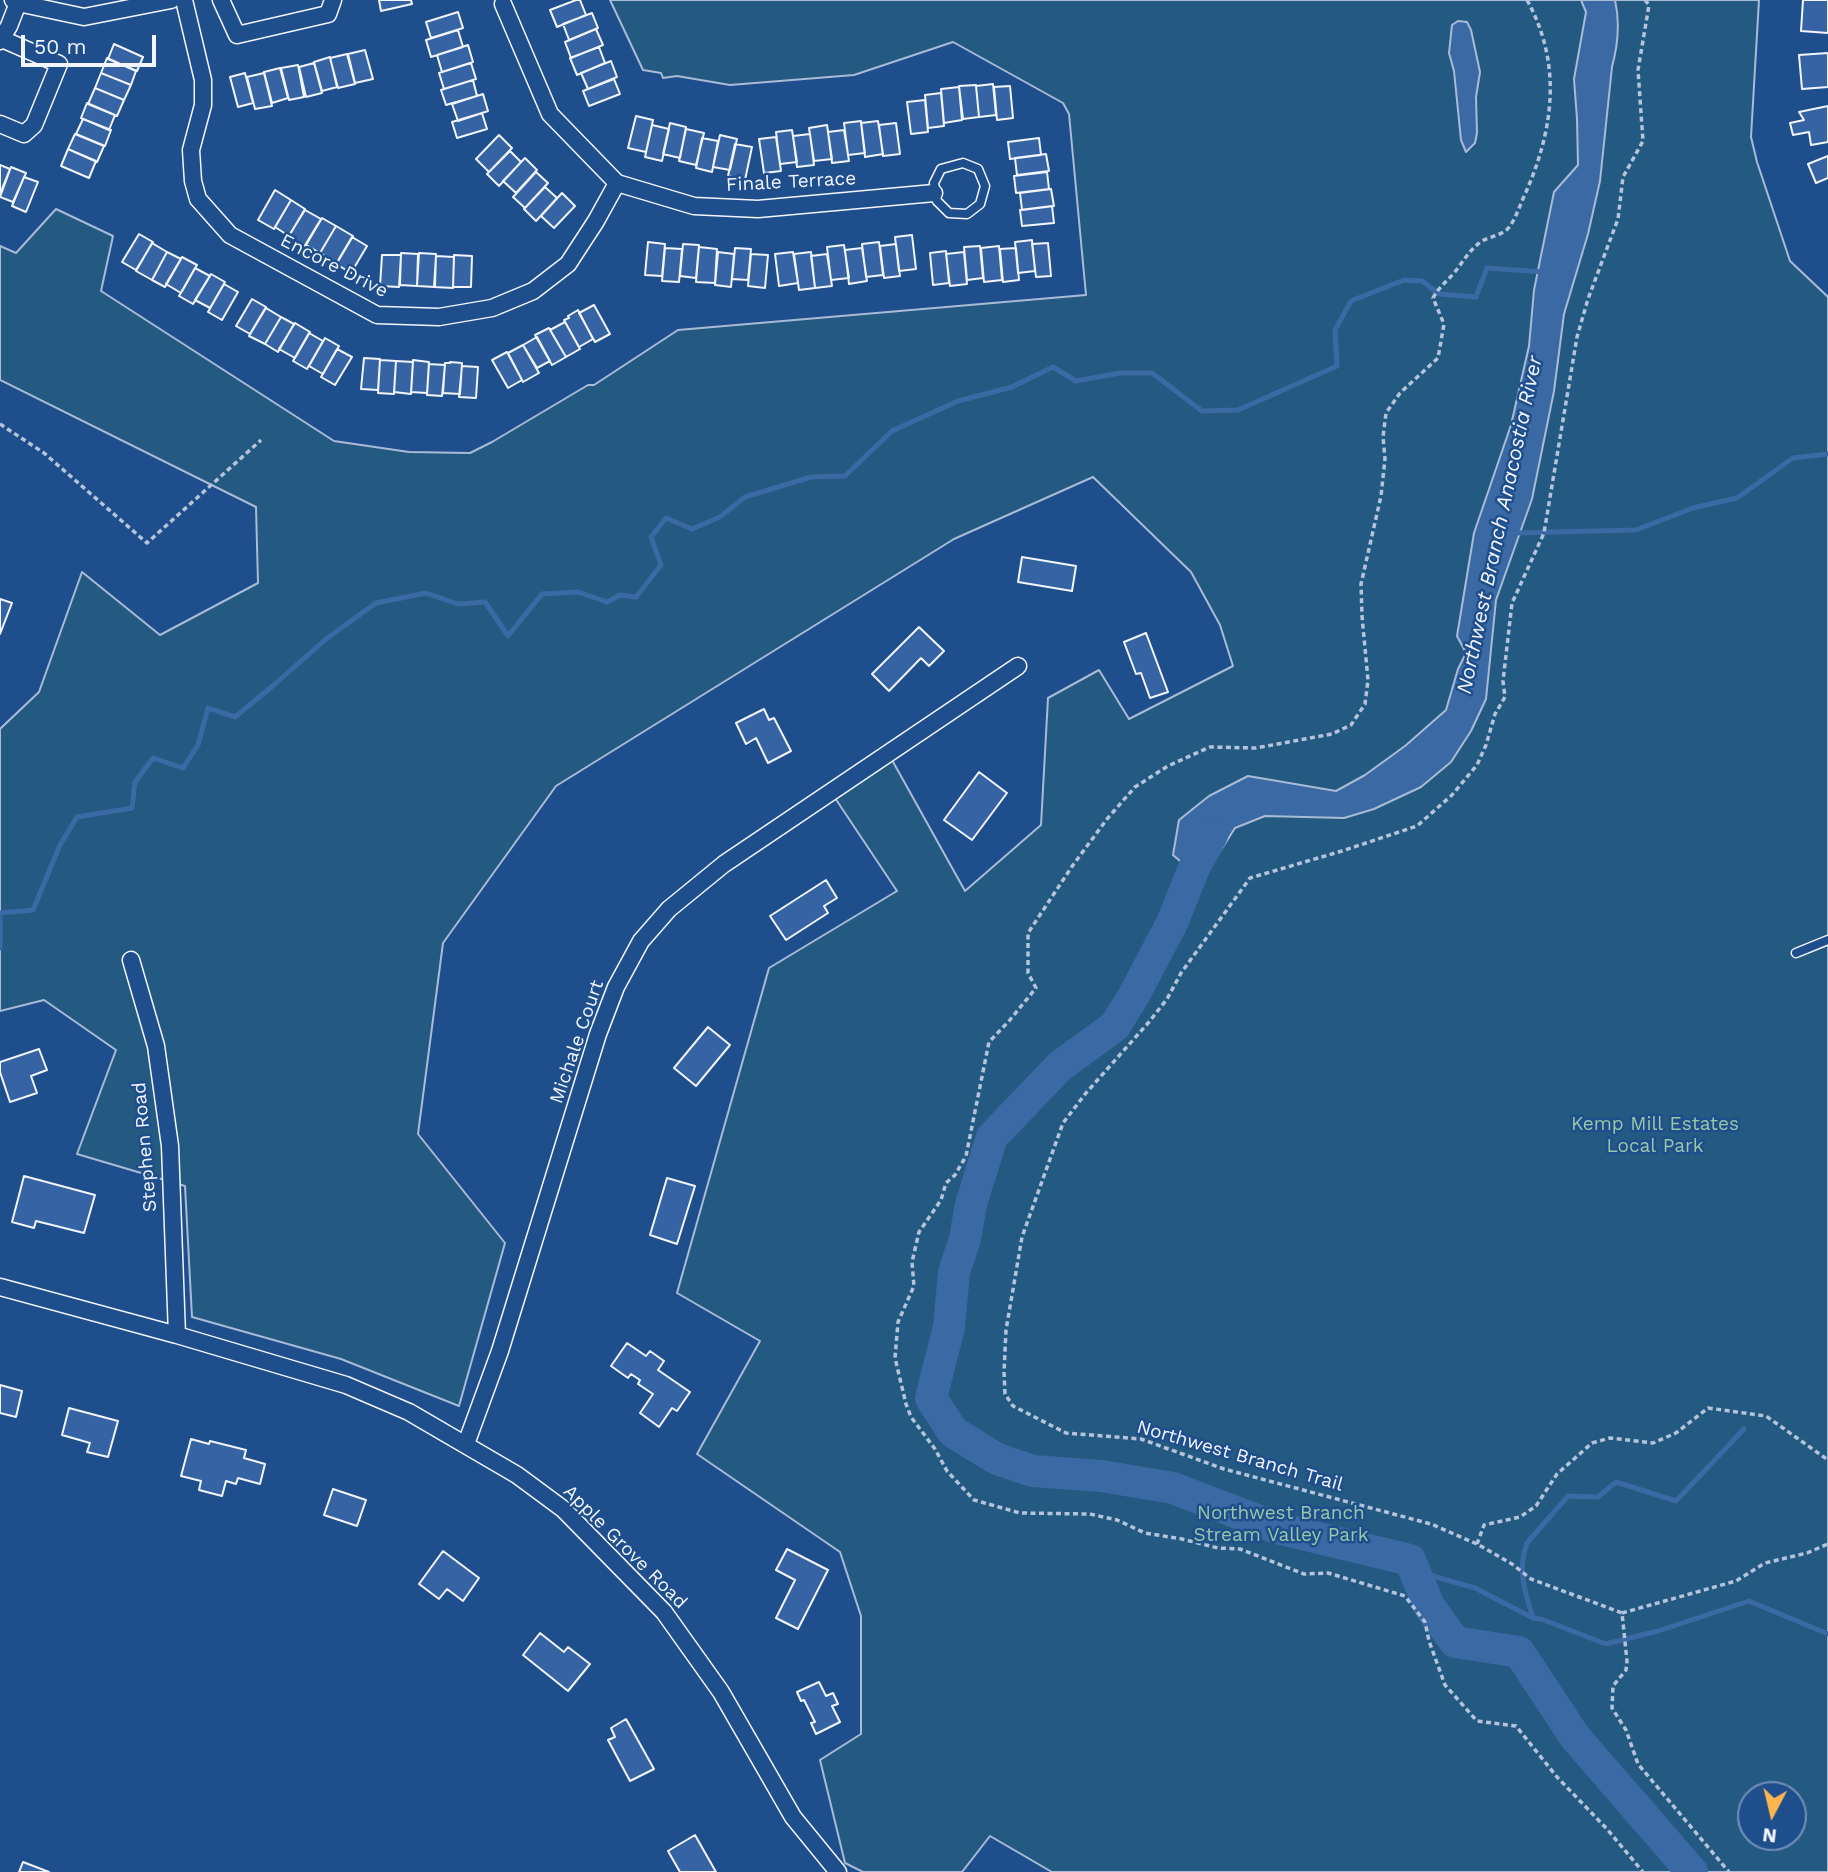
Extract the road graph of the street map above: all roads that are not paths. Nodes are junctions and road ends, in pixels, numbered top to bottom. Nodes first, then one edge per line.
1 (171, 0) edge
2 (184, 0) edge
3 (221, 0) edge
4 (333, 0) edge
5 (15, 2) edge
6 (503, 4) dead end
7 (1, 40) edge
8 (0, 124) edge
9 (617, 183) junction
10 (934, 193) junction
11 (1018, 666) dead end
12 (1828, 940) edge
13 (1796, 953) dead end
14 (131, 960) dead end
15 (0, 1287) edge
16 (177, 1335) junction
17 (466, 1444) junction
18 (838, 1872) edge

1 - 5 street
2 - 9 street, Encore Drive
3 - 4 street
5 - 7 street
6 - 9 street, Finale Terrace
7 - 8 street
9 - 10 street, Finale Terrace
10 - 10 lane
11 - 17 street, Michale Court
12 - 13 lane
14 - 16 street, Stephen Road
15 - 16 street, Apple Grove Road
16 - 17 street, Apple Grove Road
17 - 18 street, Apple Grove Road

